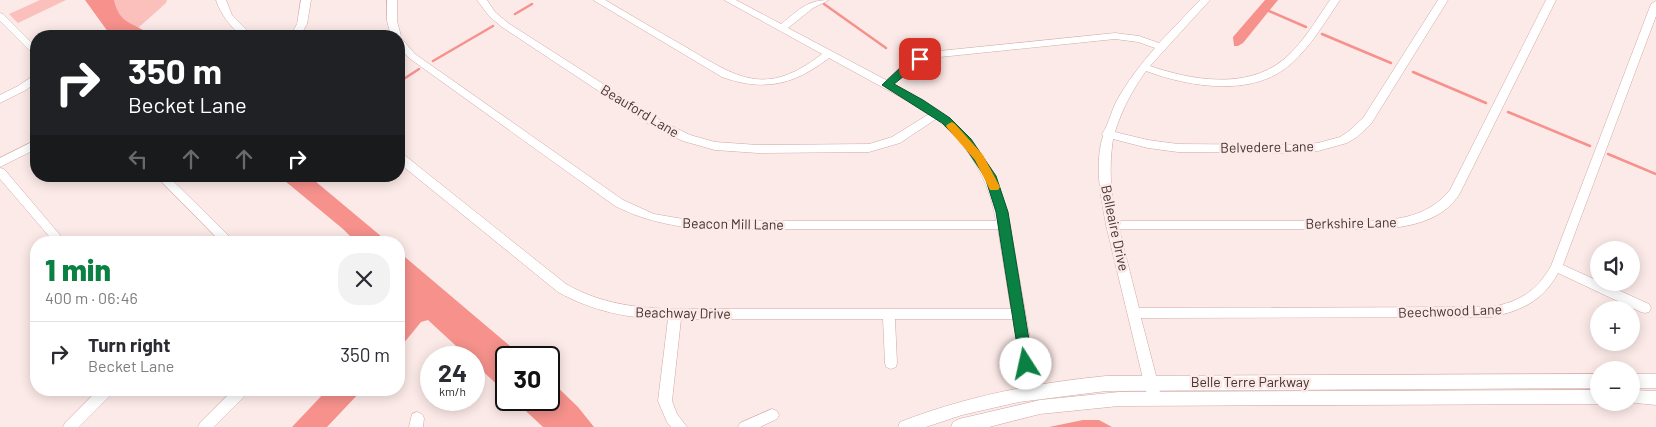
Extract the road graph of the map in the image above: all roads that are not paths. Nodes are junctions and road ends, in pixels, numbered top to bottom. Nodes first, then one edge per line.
1 (221, 0) edge
2 (306, 0) edge
3 (392, 0) edge
4 (482, 0) edge
5 (598, 0) edge
6 (730, 0) edge
7 (824, 0) edge
8 (1205, 0) edge
9 (1335, 0) edge
10 (1443, 0) edge
11 (1551, 0) edge
12 (1656, 4) edge
13 (0, 16) edge
14 (781, 28) junction
15 (241, 30) edge
16 (298, 30) edge
17 (394, 30) edge
18 (30, 46) edge
19 (405, 48) edge
20 (1161, 48) junction
21 (829, 54) junction
22 (1143, 67) junction
23 (30, 82) edge
24 (887, 85) junction
25 (0, 99) edge
26 (937, 114) junction
27 (1107, 134) junction
28 (30, 147) edge
29 (405, 162) edge
30 (0, 163) edge
31 (0, 172) edge
32 (167, 182) edge
33 (1112, 224) junction
34 (1004, 225) junction
35 (55, 236) edge
36 (222, 236) edge
37 (1556, 267) junction
38 (1645, 308) dead end
39 (1134, 313) junction
40 (675, 314) junction
41 (889, 314) junction
42 (1018, 314) junction
43 (891, 363) dead end
44 (1656, 380) edge
45 (1590, 381) edge
46 (1640, 381) edge
47 (1153, 390) junction
48 (1032, 391) junction
49 (101, 396) edge
50 (236, 396) edge
51 (1590, 397) edge
52 (1640, 397) edge
53 (1656, 398) edge
54 (772, 415) dead end
55 (70, 427) edge
56 (205, 427) edge
57 (680, 427) edge
58 (745, 427) edge
59 (906, 427) edge
60 (959, 427) edge

1 - 15 street
2 - 16 street
3 - 17 street
4 - 26 street, Beauford Lane
5 - 21 street
6 - 14 street
7 - 14 street
8 - 20 street, Belleaire Drive
9 - 22 street
10 - 27 street, Belvedere Lane
11 - 33 street, Berkshire Lane
12 - 37 street, Beechwood Lane
13 - 18 street
14 - 21 street
19 - 34 street, Beacon Mill Lane
20 - 22 street, Belleaire Drive
20 - 24 street
21 - 24 street
22 - 27 street, Belleaire Drive
23 - 25 street
24 - 26 street
26 - 34 street
27 - 33 street, Belleaire Drive
28 - 30 street
29 - 40 street, Beachway Drive
31 - 35 street
32 - 36 street
33 - 39 street, Belleaire Drive
34 - 42 street
37 - 38 street
37 - 39 street, Beechwood Lane
39 - 47 street, Belleaire Drive
40 - 41 street, Beachway Drive
40 - 57 street
41 - 42 street, Beachway Drive
41 - 43 street
42 - 48 street
44 - 46 main road
45 - 47 main road, Belle Terre Parkway
47 - 48 main road, Belle Terre Parkway
47 - 51 main road, Belle Terre Parkway
47 - 60 main road, Belle Terre Parkway
48 - 59 main road, Belle Terre Parkway
49 - 55 street
50 - 56 street
52 - 53 main road
54 - 58 street

